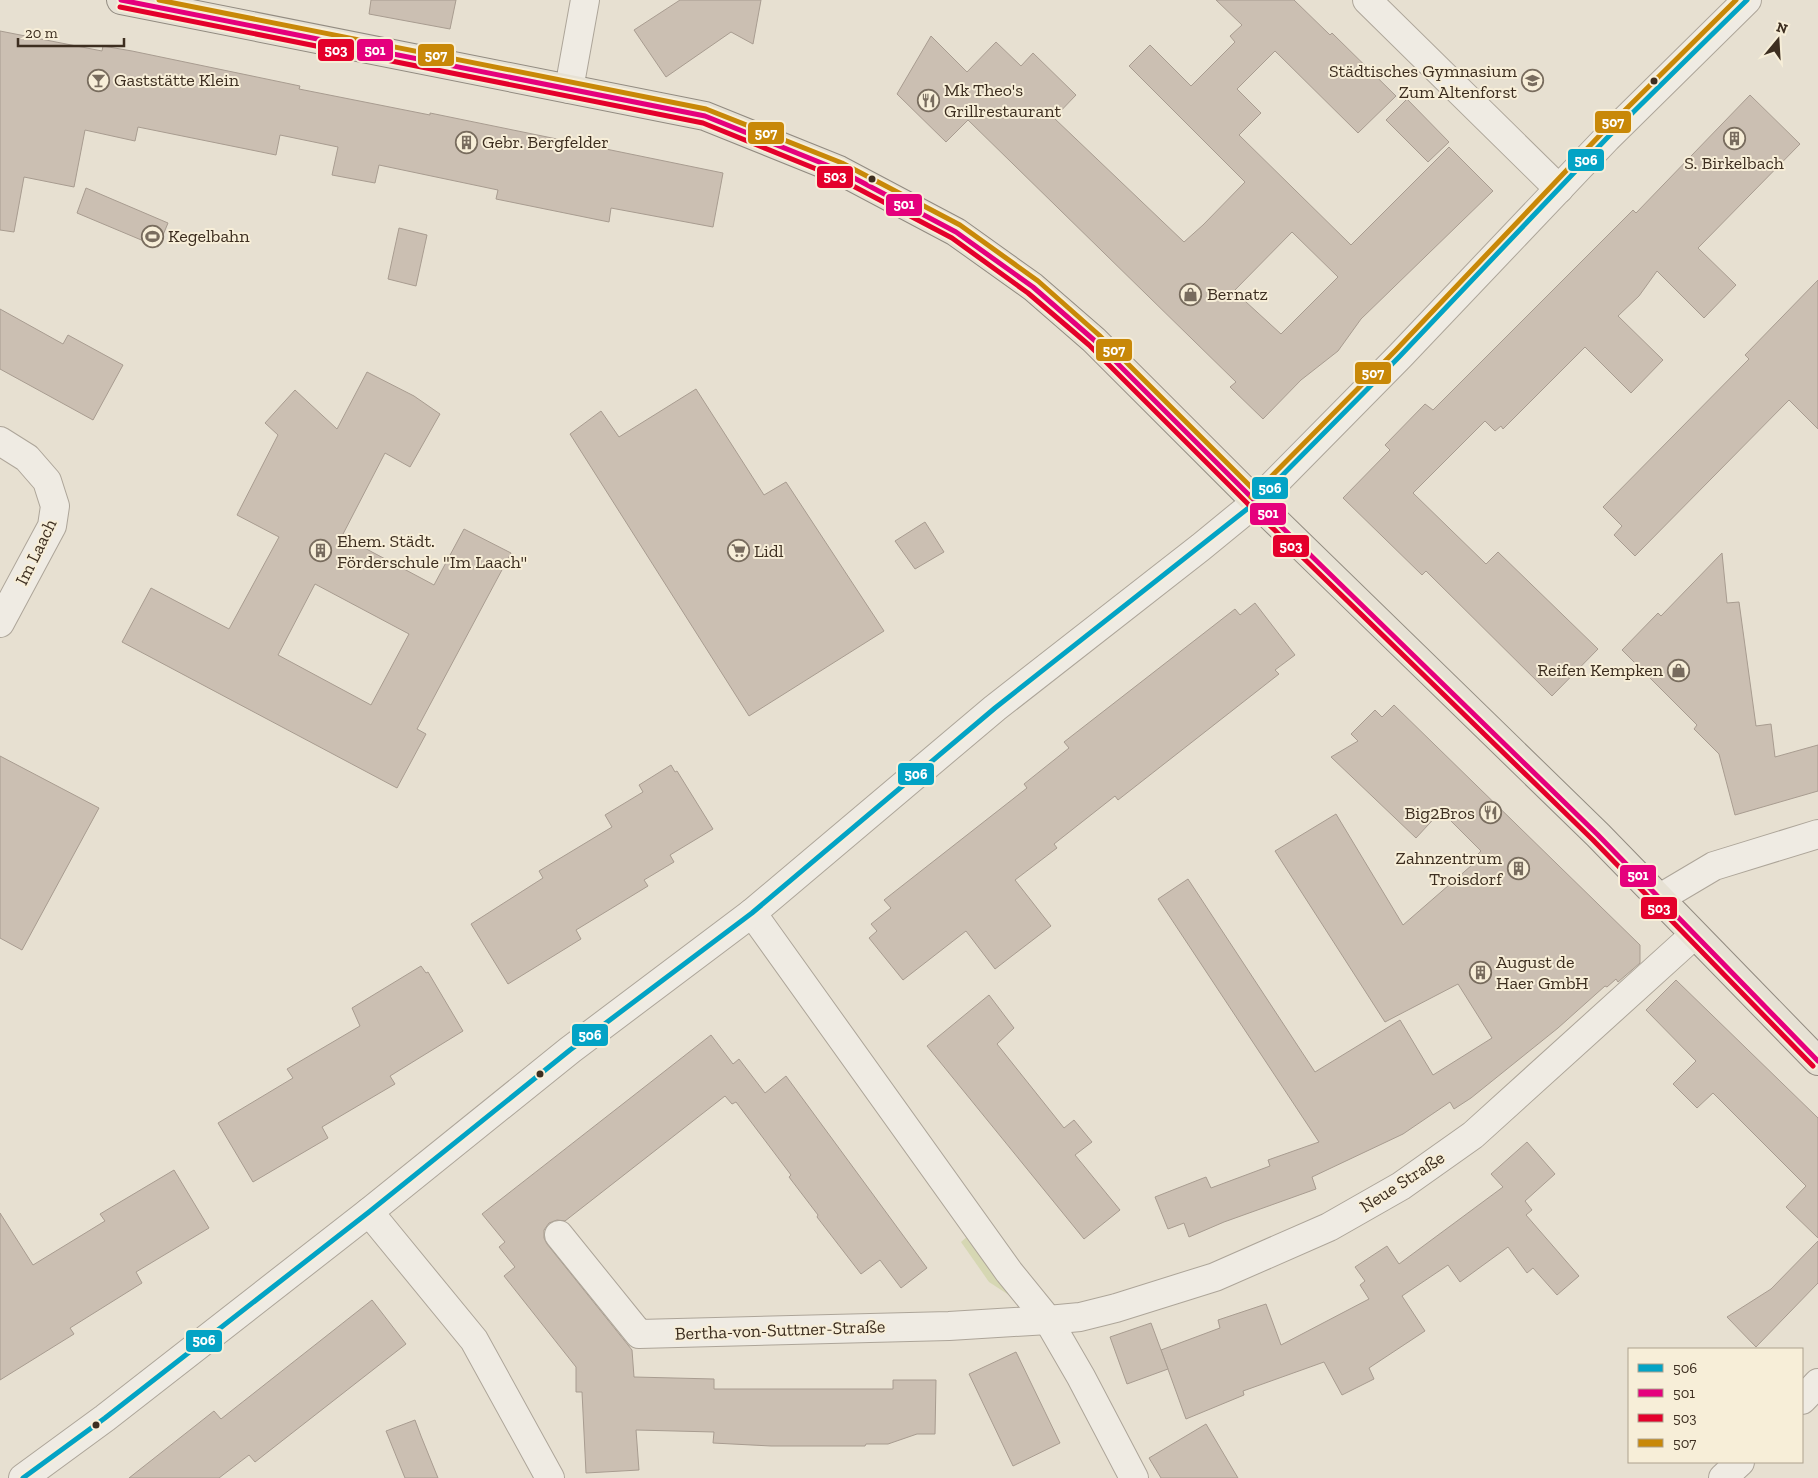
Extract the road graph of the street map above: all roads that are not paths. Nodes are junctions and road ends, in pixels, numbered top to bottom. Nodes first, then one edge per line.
1 (120, 0) edge
2 (585, 0) edge
3 (1367, 0) edge
4 (1747, 0) edge
5 (569, 89) junction
6 (1559, 189) junction
7 (0, 441) edge
8 (1256, 502) junction
9 (0, 623) edge
10 (1818, 834) edge
11 (1660, 898) junction
12 (752, 913) junction
13 (1694, 935) junction
14 (1818, 1061) edge
15 (369, 1212) junction
16 (559, 1235) dead end
17 (1048, 1320) junction
18 (1818, 1383) edge
19 (1803, 1399) edge
20 (1739, 1463) edge
21 (23, 1478) edge
22 (550, 1478) edge
23 (1134, 1478) edge
24 (1723, 1478) edge

1 - 5 main road
2 - 5 street
3 - 6 street
4 - 6 street
5 - 8 main road
6 - 8 street
7 - 9 street, Im Laach
8 - 11 main road
8 - 12 street
10 - 11 street
11 - 13 main road
12 - 15 street
12 - 17 street
13 - 14 main road
13 - 17 street, Neue Straße
15 - 21 street
15 - 22 street
16 - 17 street, Bertha-von-Suttner-Straße
17 - 23 street
18 - 19 street
20 - 24 street

